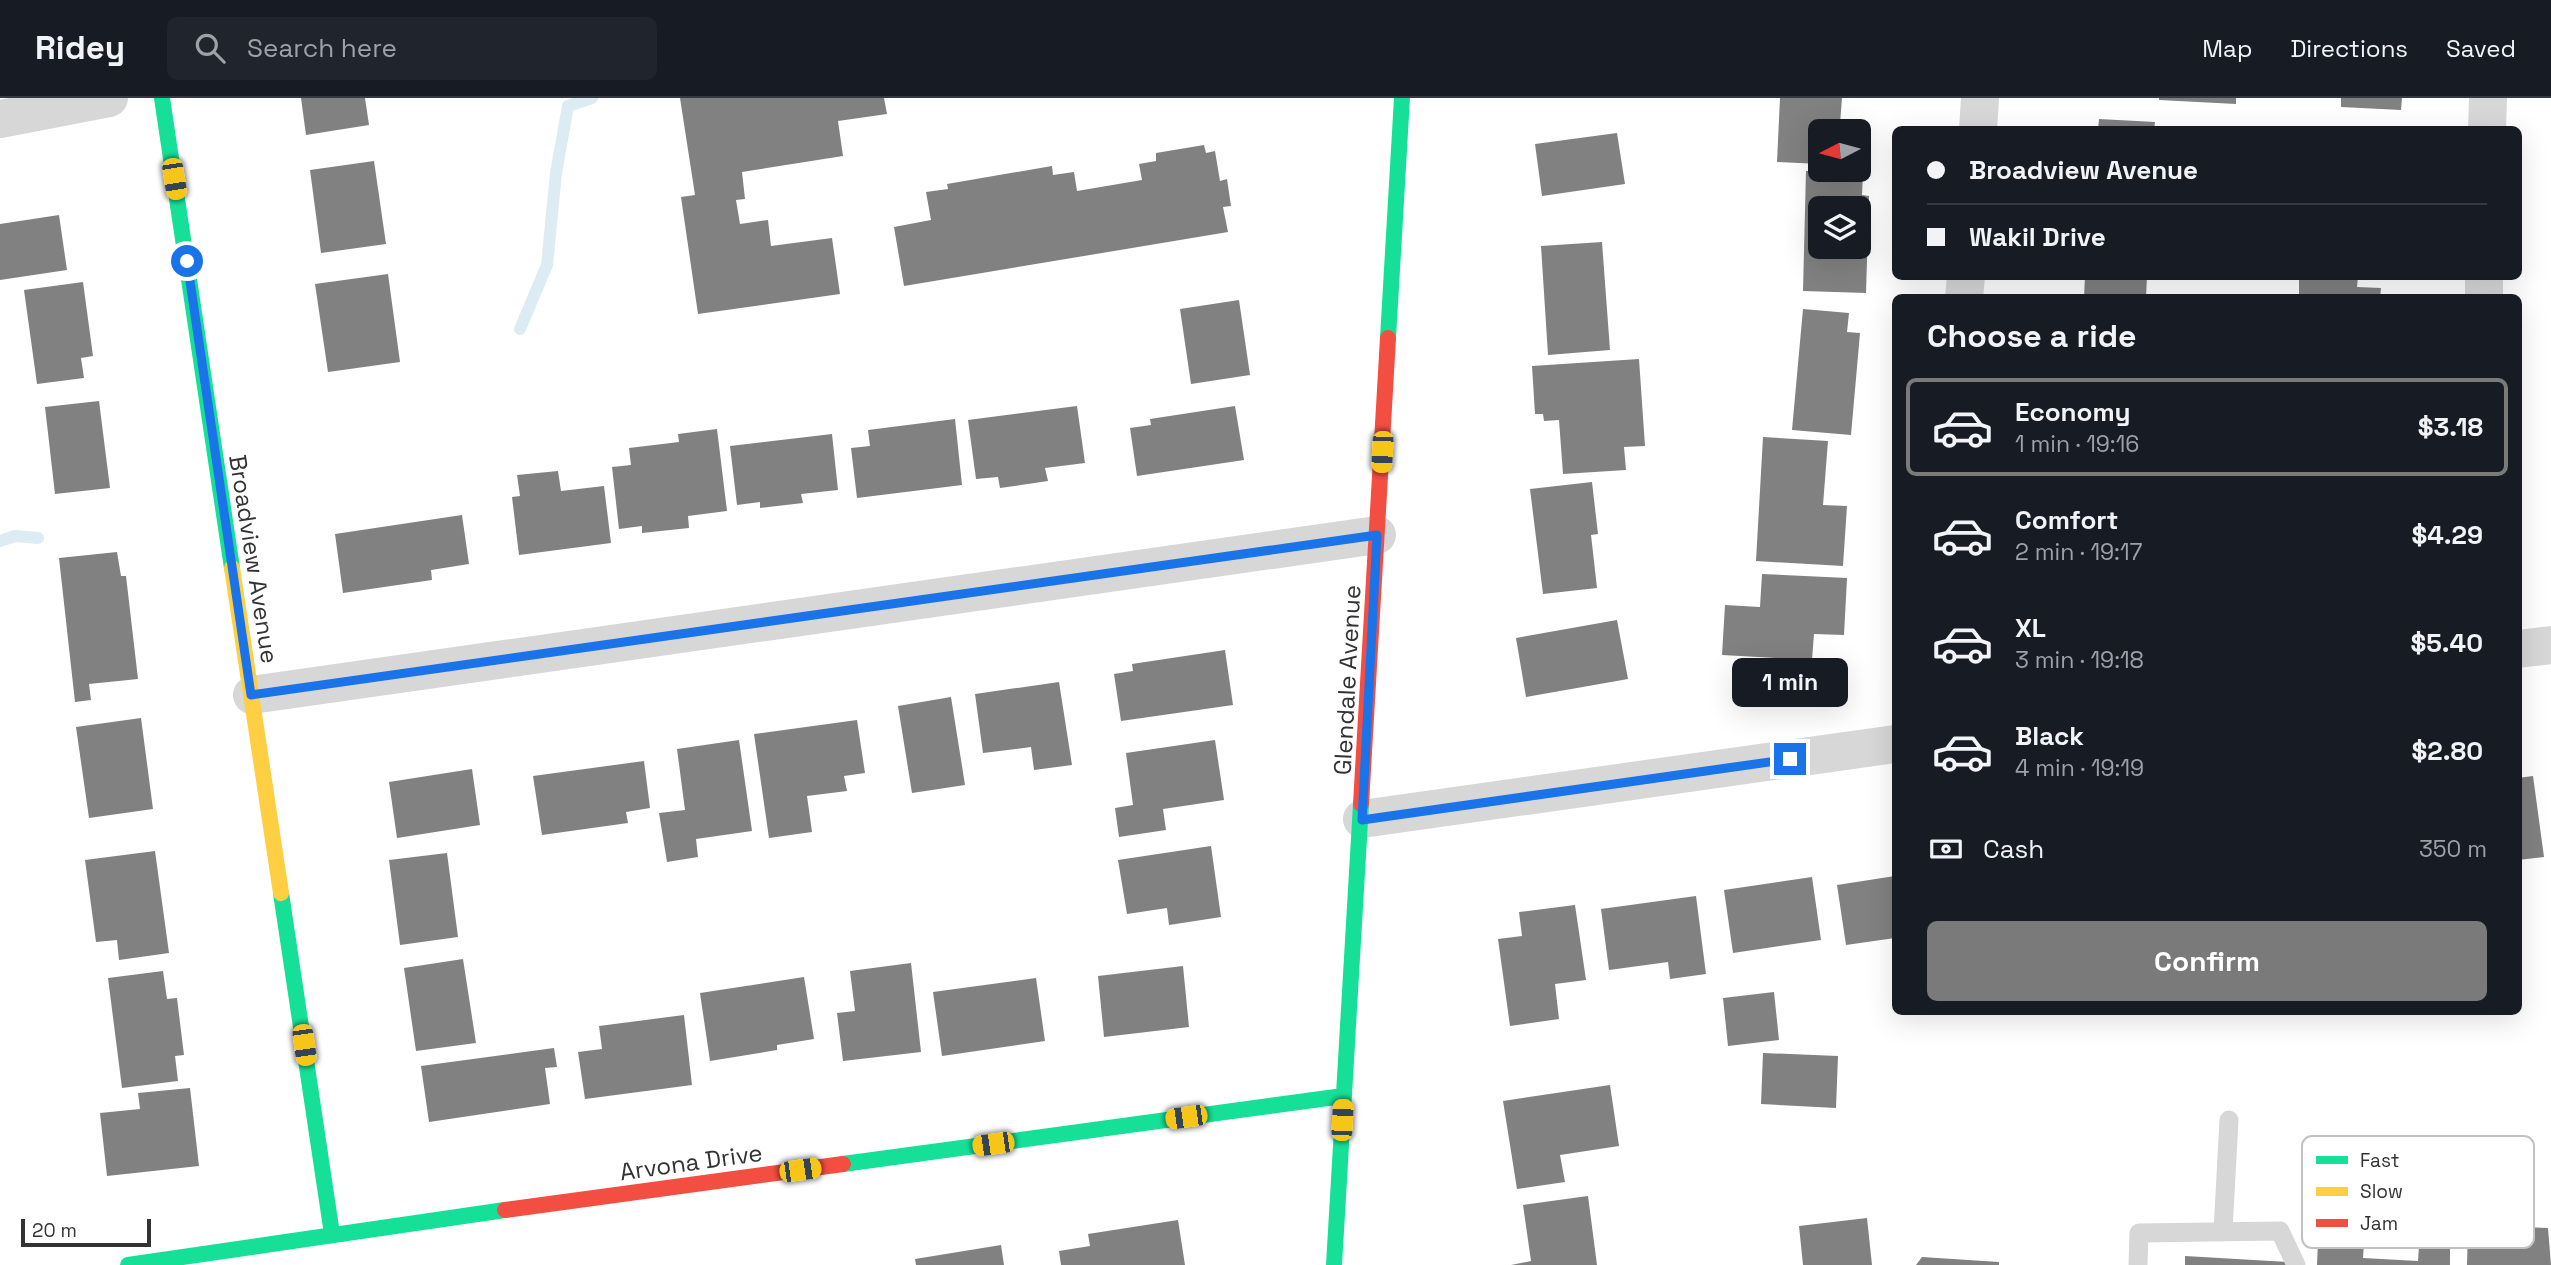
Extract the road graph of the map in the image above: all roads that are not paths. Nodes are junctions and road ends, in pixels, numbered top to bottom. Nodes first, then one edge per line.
1 (109, 98) edge
2 (162, 98) edge
3 (1402, 98) edge
4 (1980, 98) edge
5 (2488, 98) edge
6 (0, 119) edge
7 (1978, 126) edge
8 (2487, 126) edge
9 (1377, 535) junction
10 (2551, 645) edge
11 (2522, 649) edge
12 (251, 695) junction
13 (1892, 744) edge
14 (1362, 820) junction
15 (1343, 1096) junction
16 (2229, 1120) dead end
17 (2223, 1231) junction
18 (332, 1234) junction
19 (128, 1265) edge
20 (1334, 1265) edge
21 (2138, 1265) edge
22 (2296, 1265) edge

1 - 6 street
2 - 12 street, Broadview Avenue
3 - 9 street, Glendale Avenue
4 - 7 street
5 - 8 street
9 - 12 street
9 - 14 street, Glendale Avenue
10 - 11 street
12 - 18 street, Broadview Avenue
13 - 14 street
14 - 15 street, Glendale Avenue
15 - 18 street, Arvona Drive
15 - 20 street, Glendale Avenue
16 - 17 lane
17 - 21 lane
17 - 22 lane
18 - 19 street, Arvona Drive

